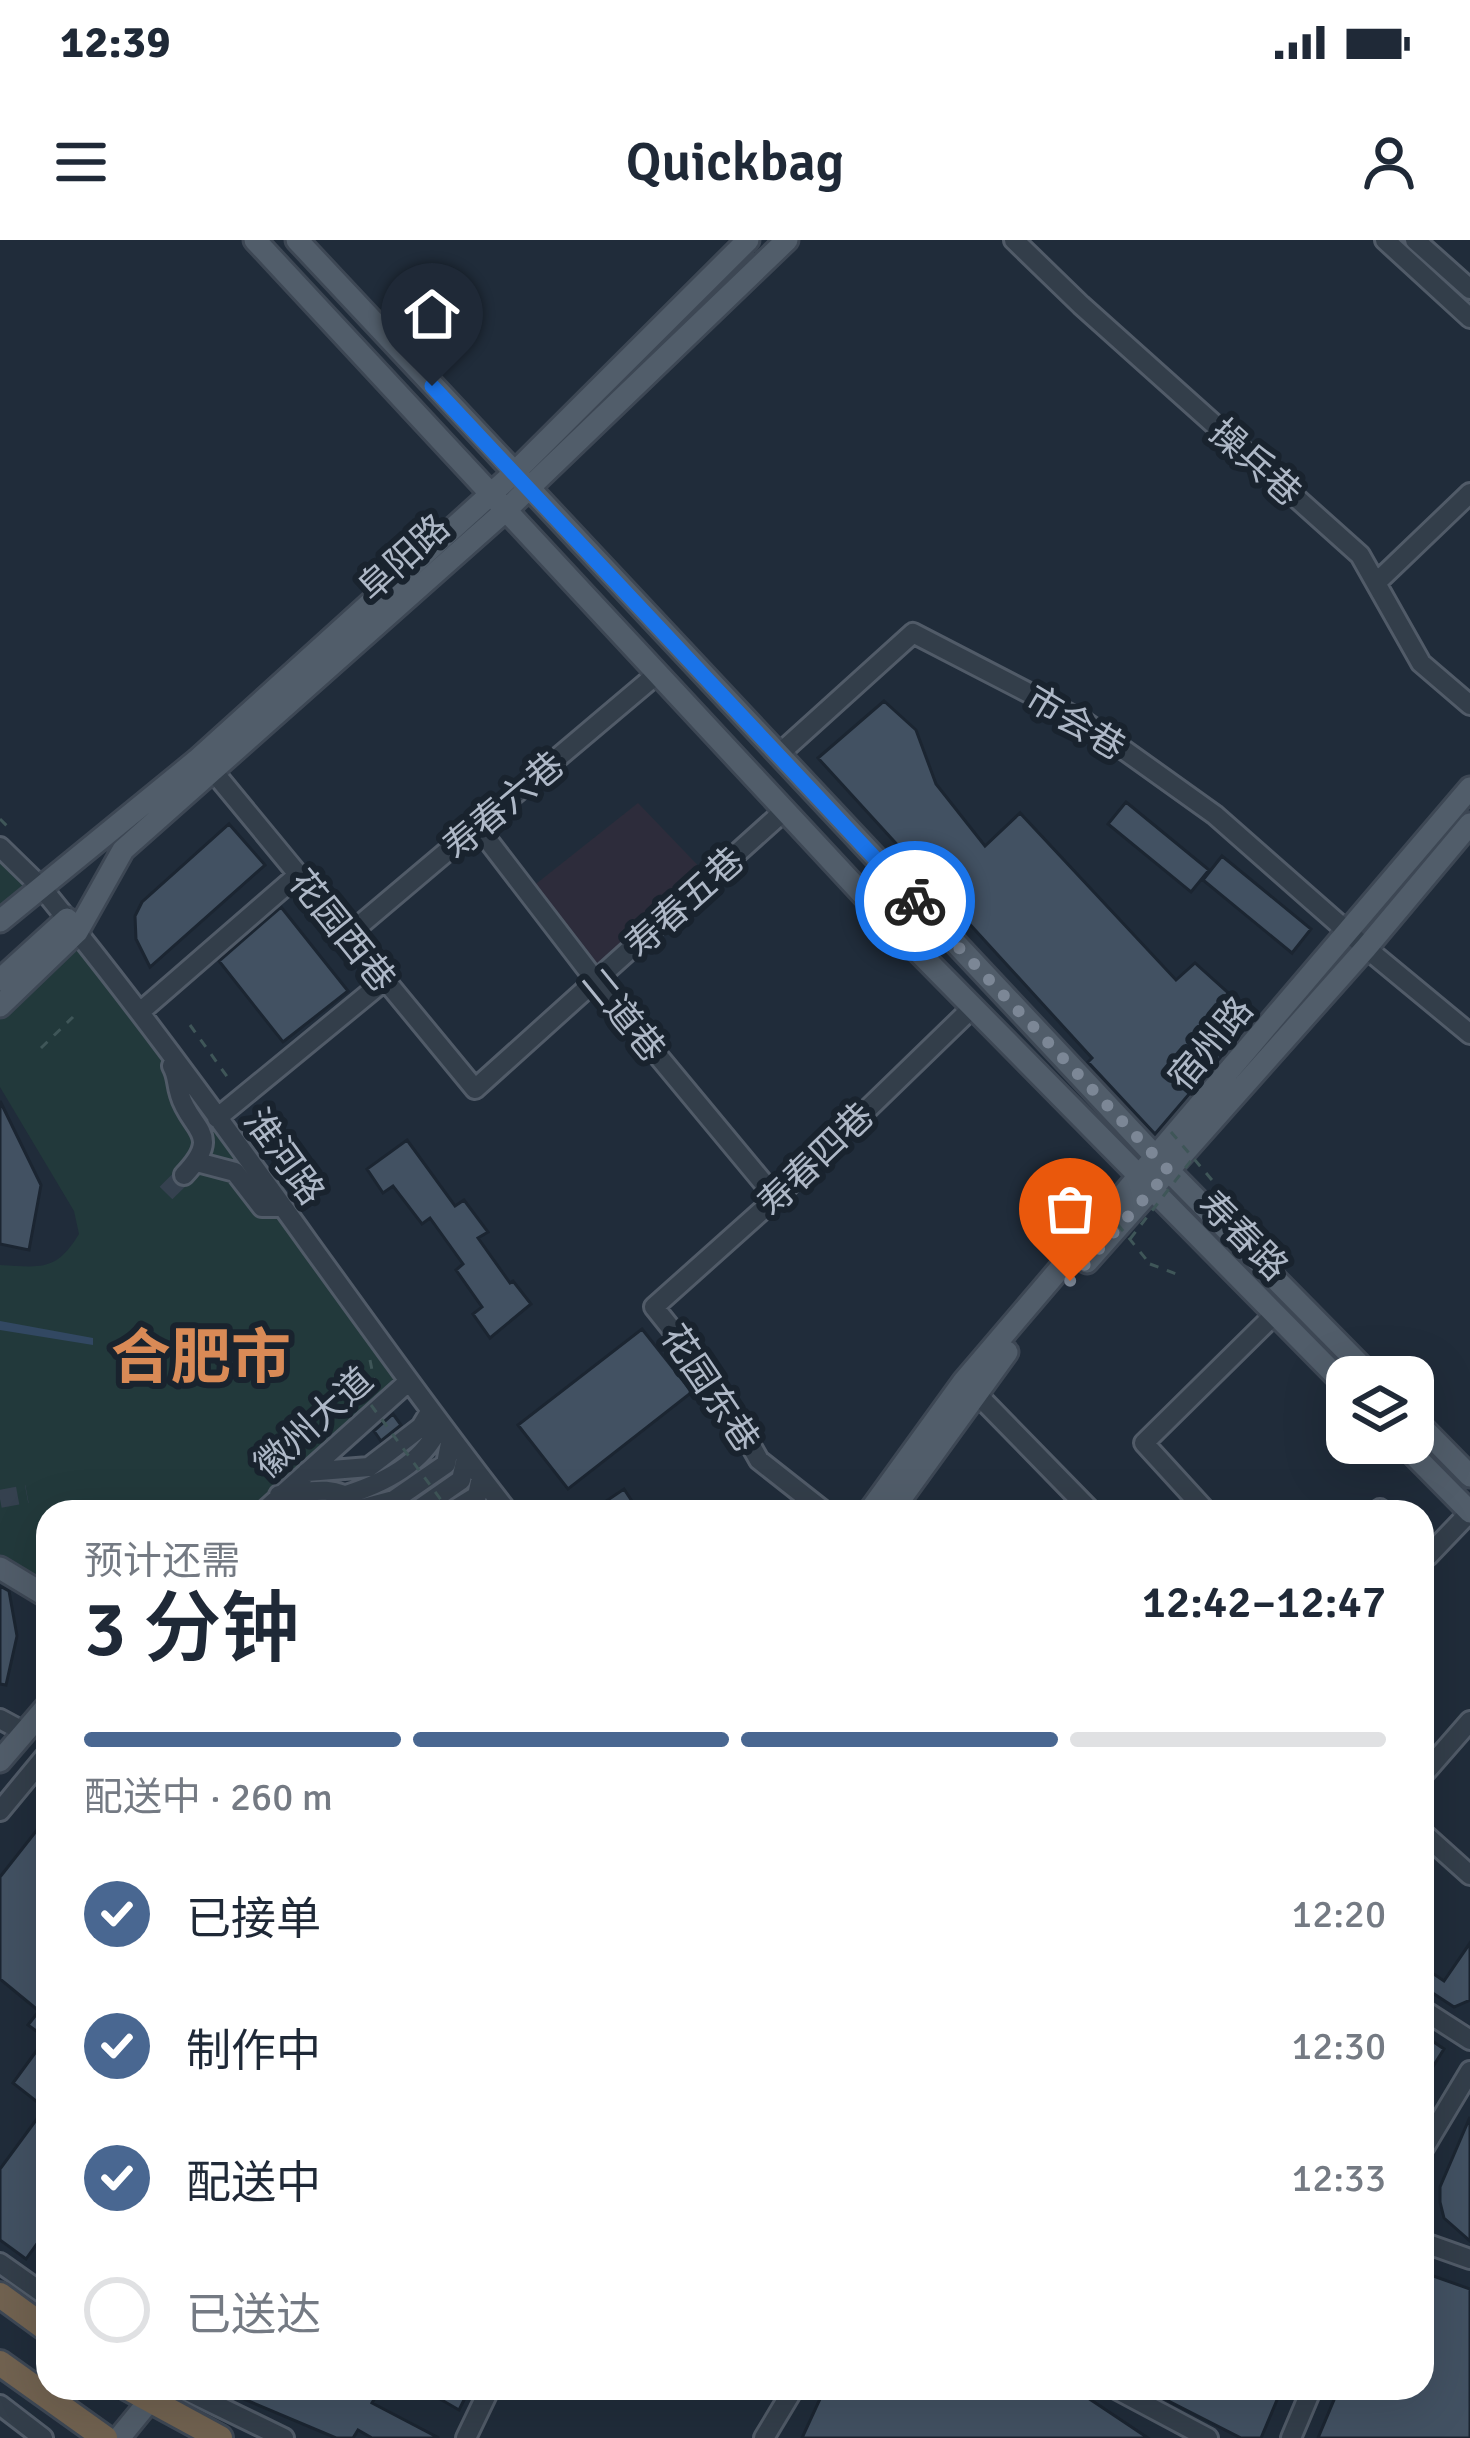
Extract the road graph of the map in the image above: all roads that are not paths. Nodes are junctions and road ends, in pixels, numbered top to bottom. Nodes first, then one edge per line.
1 (255, 240) edge
2 (297, 240) edge
3 (748, 240) edge
4 (787, 240) edge
5 (1014, 240) edge
6 (1384, 240) edge
7 (1415, 240) edge
8 (1470, 289) edge
9 (1470, 318) edge
10 (520, 482) junction
11 (1470, 493) edge
12 (498, 502) junction
13 (1376, 583) junction
14 (657, 674) junction
15 (1470, 705) edge
16 (778, 755) junction
17 (213, 771) junction
18 (1470, 788) edge
19 (784, 811) junction
20 (1470, 824) edge
21 (477, 826) junction
22 (0, 847) edge
23 (298, 875) junction
24 (42, 887) junction
25 (0, 921) edge
26 (72, 926) junction
27 (1348, 932) junction
28 (348, 935) junction
29 (1366, 948) junction
30 (0, 980) edge
31 (385, 981) junction
32 (596, 981) junction
33 (0, 1006) edge
34 (973, 1007) junction
35 (144, 1018) junction
36 (1470, 1034) edge
37 (475, 1089) joint
38 (217, 1118) junction
39 (1163, 1164) junction
40 (1147, 1183) junction
41 (776, 1198) junction
42 (281, 1207) junction
43 (654, 1306) joint
44 (1275, 1314) junction
45 (1351, 1356) edge
46 (1326, 1366) edge
47 (408, 1382) junction
48 (970, 1387) junction
49 (440, 1424) junction
50 (1434, 1439) edge
51 (466, 1458) junction
52 (1423, 1464) edge
53 (307, 1472) junction
54 (1470, 1476) edge
55 (481, 1478) junction
56 (278, 1495) junction
57 (274, 1500) edge
58 (348, 1500) edge
59 (362, 1500) edge
60 (432, 1500) edge
61 (470, 1500) edge
62 (496, 1500) edge
63 (810, 1500) edge
64 (879, 1500) edge
65 (899, 1500) edge
66 (1080, 1500) edge
67 (1196, 1500) edge
68 (1470, 1512) edge
69 (1434, 1550) edge
70 (0, 1568) edge
71 (36, 1590) edge
72 (36, 1718) edge
73 (0, 1719) edge
74 (1470, 1720) edge
75 (24, 1732) junction
76 (0, 1761) edge
77 (1434, 1763) edge
78 (36, 1774) edge
79 (0, 1811) edge
80 (1434, 1843) edge
81 (1470, 1875) edge
82 (1434, 2017) edge
83 (1470, 2040) edge
84 (1470, 2071) edge
85 (1434, 2131) edge
86 (1434, 2246) edge
87 (1470, 2259) edge
88 (0, 2263) edge
89 (36, 2288) edge
90 (0, 2296) edge
91 (36, 2322) edge
92 (0, 2363) edge
93 (36, 2388) edge
94 (54, 2400) edge
95 (136, 2400) edge
96 (156, 2400) edge
97 (206, 2400) edge
98 (484, 2400) edge
99 (787, 2400) edge
100 (1142, 2400) edge
101 (1307, 2400) edge
102 (0, 2405) edge
103 (107, 2437) edge
104 (44, 2438) edge
105 (220, 2438) edge
106 (284, 2438) edge
107 (466, 2438) edge
108 (764, 2438) edge
109 (1208, 2438) edge
110 (1291, 2438) edge

1 - 12 main road, 寿春路
2 - 10 main road, 寿春路
3 - 10 main road, 阜阳路
4 - 10 main road, 阜阳路
5 - 13 street, 操兵巷
6 - 9 street
7 - 8 street
10 - 12 main road, 阜阳路
10 - 16 main road, 寿春路
11 - 13 street
12 - 14 main road, 寿春路
12 - 17 main road, 阜阳路
12 - 24 main road, 阜阳路
13 - 15 street, 操兵巷
14 - 19 main road, 寿春路
14 - 21 street, 寿春六巷
16 - 27 street, 市会巷
16 - 39 main road, 寿春路
17 - 23 street, 花园西巷
17 - 26 main road, 阜阳路
18 - 27 main road, 宿州路
19 - 32 street, 寿春五巷
19 - 34 main road, 寿春路
20 - 29 main road, 宿州路
21 - 28 street, 寿春六巷
21 - 32 street, 二道巷
22 - 24 street, 淮河路
23 - 28 street, 花园西巷
23 - 35 street
24 - 25 main road, 阜阳路
24 - 26 street, 淮河路
26 - 30 main road
26 - 33 main road
26 - 35 street, 淮河路
27 - 29 street, 市会巷
27 - 39 main road, 宿州路
28 - 31 street, 花园西巷
29 - 36 street, 市会巷
29 - 39 main road, 宿州路
31 - 37 street, 花园西巷
31 - 38 street
32 - 37 street, 寿春五巷
32 - 41 street, 二道巷
34 - 40 main road, 寿春路
34 - 41 street, 寿春四巷
35 - 38 street, 淮河路
35 - 42 street
38 - 42 street, 淮河路
39 - 40 main road, 宿州路
39 - 45 main road, 寿春路
40 - 44 main road, 寿春路
40 - 48 main road, 宿州路
41 - 43 street, 寿春四巷
42 - 47 street, 淮河路
43 - 63 street, 花园东巷
44 - 46 main road, 寿春路
44 - 67 street
47 - 49 street, 淮河路
47 - 53 street, 徽州大道
48 - 64 main road, 宿州路
48 - 65 main road, 宿州路
48 - 66 street
49 - 51 street, 淮河路
49 - 53 street
49 - 59 street
50 - 54 main road
51 - 55 street, 淮河路
51 - 60 street
52 - 68 main road
53 - 56 street, 徽州大道
55 - 61 street
55 - 62 street, 淮河路
56 - 57 street, 徽州大道
56 - 58 street
68 - 69 street
70 - 71 main road
72 - 75 main road
73 - 75 street
74 - 77 street
75 - 76 main road
78 - 79 street
80 - 81 street
82 - 83 street
84 - 85 street
86 - 87 street
88 - 89 street
90 - 91 highway
92 - 93 highway
94 - 103 highway
95 - 103 main road
96 - 105 highway
97 - 106 street
98 - 107 street
99 - 108 street
100 - 109 street
101 - 110 street
102 - 104 street

